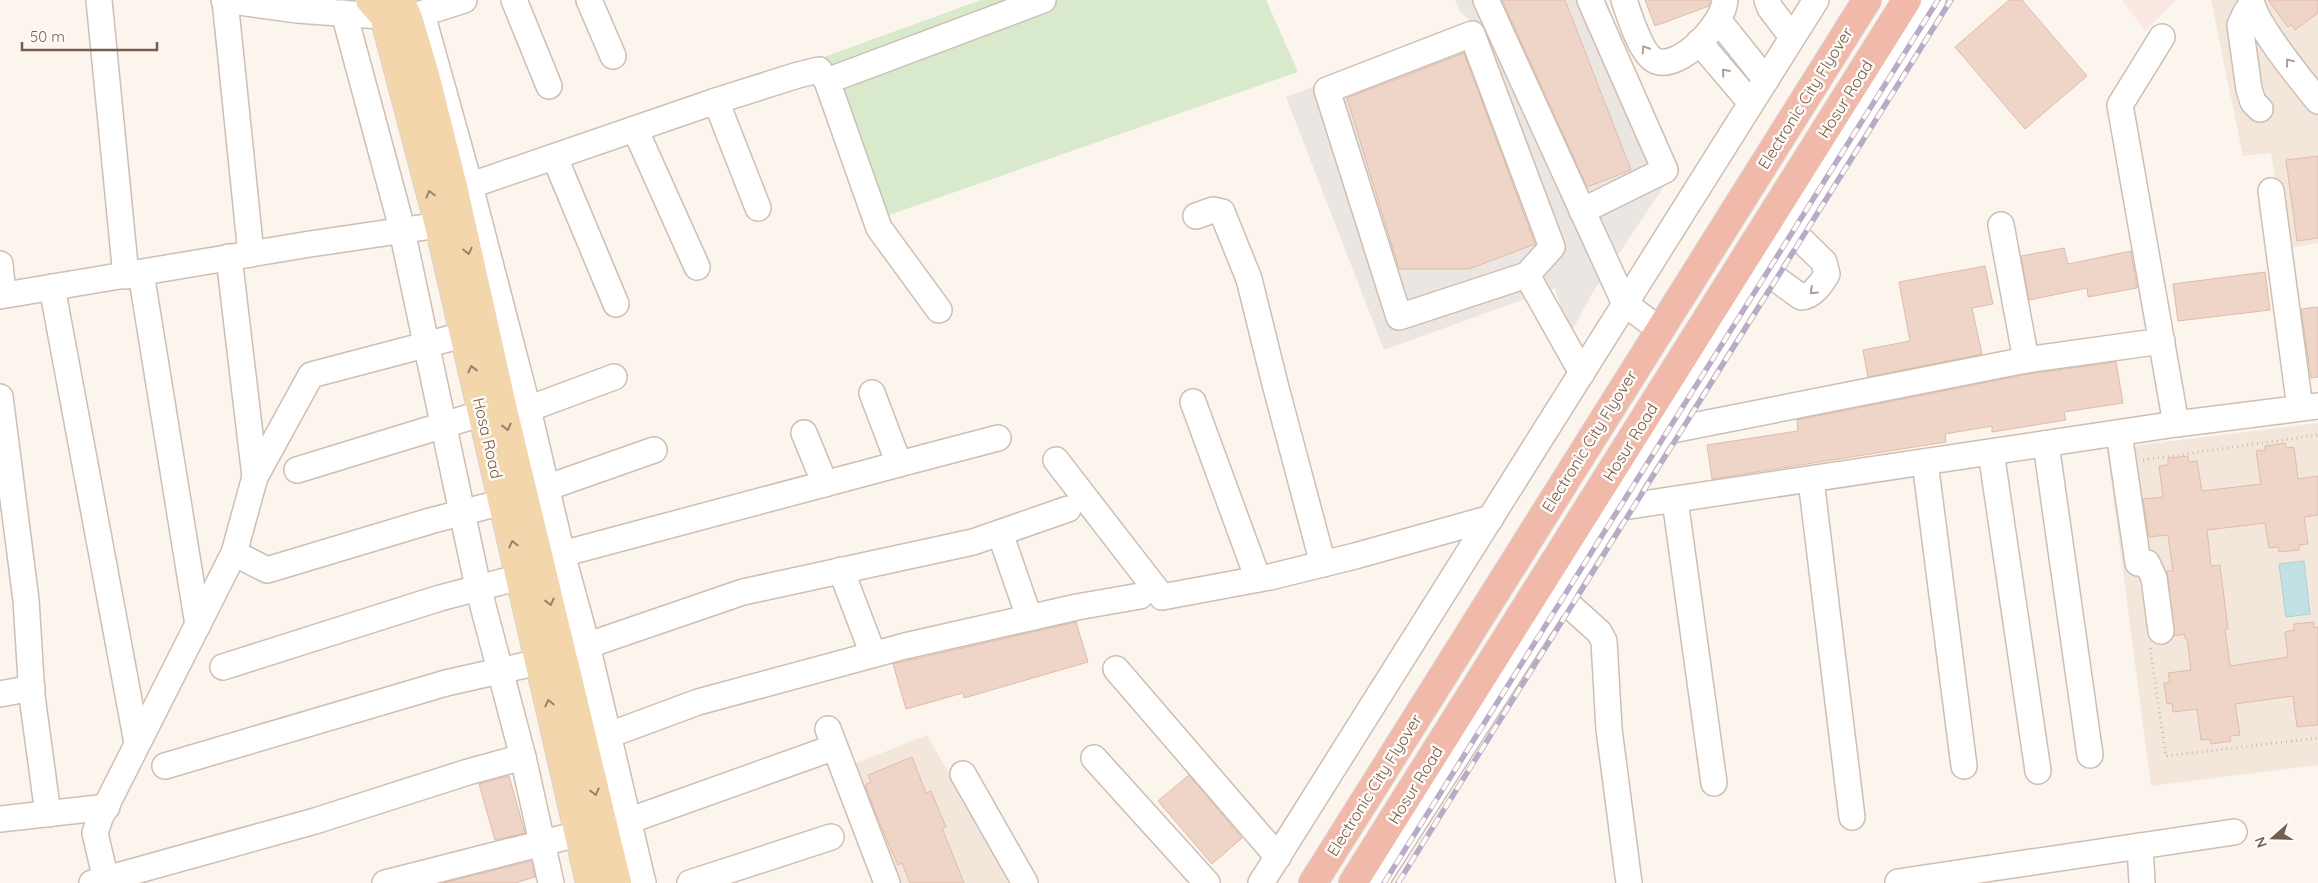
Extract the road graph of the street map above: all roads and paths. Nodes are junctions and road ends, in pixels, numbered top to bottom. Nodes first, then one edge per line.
1 (99, 0) edge
2 (225, 0) edge
3 (464, 0) edge
4 (514, 0) edge
5 (589, 0) edge
6 (1042, 0) edge
7 (1486, 0) edge
8 (1590, 0) edge
9 (1624, 0) edge
10 (1767, 0) edge
11 (1816, 0) edge
12 (1852, 0) edge
13 (1867, 0) edge
14 (1891, 0) edge
15 (1907, 0) edge
16 (1933, 0) edge
17 (2252, 4) edge
18 (296, 5) edge
19 (397, 10) edge
20 (1722, 11) edge
21 (344, 13) junction
22 (1792, 37) junction
23 (2162, 37) dead end
24 (1699, 42) junction
25 (613, 56) dead end
26 (1766, 80) junction
27 (827, 81) junction
28 (548, 86) dead end
29 (716, 101) junction
30 (2318, 101) edge
31 (1751, 103) junction
32 (2260, 108) dead end
33 (635, 129) junction
34 (555, 158) junction
35 (1665, 170) junction
36 (462, 189) junction
37 (2271, 191) dead end
38 (1690, 201) junction
39 (758, 208) dead end
40 (1582, 212) junction
41 (1196, 216) dead end
42 (438, 225) junction
43 (2001, 225) dead end
44 (1790, 228) junction
45 (402, 231) junction
46 (240, 256) junction
47 (0, 264) edge
48 (697, 267) dead end
49 (1764, 270) junction
50 (134, 274) junction
51 (1527, 275) junction
52 (52, 287) junction
53 (2, 296) edge
54 (616, 304) dead end
55 (1624, 304) junction
56 (939, 310) dead end
57 (1651, 323) junction
58 (463, 335) junction
59 (2162, 341) junction
60 (426, 344) junction
61 (2026, 360) junction
62 (1582, 373) junction
63 (614, 377) dead end
64 (872, 392) dead end
65 (0, 397) edge
66 (1193, 402) dead end
67 (2309, 407) edge
68 (528, 409) junction
69 (483, 413) junction
70 (2176, 424) junction
71 (444, 425) junction
72 (3, 431) edge
73 (1662, 432) junction
74 (804, 433) dead end
75 (2119, 433) junction
76 (2318, 435) edge
77 (998, 438) dead end
78 (2046, 444) junction
79 (654, 450) dead end
80 (1991, 452) junction
81 (1056, 460) dead end
82 (1925, 462) junction
83 (2123, 463) junction
84 (899, 464) junction
85 (297, 470) dead end
86 (255, 477) junction
87 (1811, 480) junction
88 (824, 484) junction
89 (546, 488) junction
90 (1675, 500) junction
91 (503, 502) junction
92 (1068, 509) dead end
93 (1600, 510) junction
94 (463, 511) junction
95 (1491, 518) junction
96 (1000, 533) junction
97 (234, 553) junction
98 (540, 564) junction
99 (1323, 564) junction
100 (841, 570) junction
101 (1258, 578) junction
102 (478, 587) junction
103 (1151, 596) junction
104 (1559, 596) junction
105 (1029, 617) junction
106 (198, 625) junction
107 (2155, 636) joint
108 (563, 654) junction
109 (872, 654) junction
110 (223, 667) dead end
111 (1116, 670) dead end
112 (500, 672) junction
113 (32, 688) junction
114 (0, 694) edge
115 (2318, 738) edge
116 (596, 740) junction
117 (137, 743) junction
118 (2090, 755) dead end
119 (523, 757) junction
120 (1094, 758) dead end
121 (165, 766) dead end
122 (1964, 766) dead end
123 (2038, 771) dead end
124 (963, 774) dead end
125 (1714, 784) dead end
126 (107, 807) junction
127 (48, 814) junction
128 (1852, 817) dead end
129 (0, 820) edge
130 (617, 825) junction
131 (2234, 832) dead end
132 (578, 834) junction
133 (831, 838) dead end
134 (543, 842) junction
135 (2140, 846) junction
136 (1278, 857) junction
137 (99, 881) edge
138 (1898, 882) edge
139 (385, 883) edge
140 (551, 883) edge
141 (590, 883) edge
142 (617, 883) edge
143 (643, 883) edge
144 (690, 883) edge
145 (887, 883) edge
146 (1025, 883) edge
147 (1207, 883) edge
148 (1261, 883) edge
149 (1299, 883) edge
150 (1312, 883) edge
151 (1338, 883) edge
152 (1353, 883) edge
153 (1375, 883) edge
154 (1629, 883) edge
155 (2142, 883) edge

1 - 50 street
2 - 18 street
2 - 46 street
3 - 19 street
4 - 28 street
5 - 25 street
6 - 27 street
7 - 40 street
8 - 35 street
24 -> 9 street
10 - 22 street
11 - 22 street
12 - 57 highway
13 - 150 highway, Electronic City Flyover
14 - 151 highway, Electronic City Flyover
15 - 93 highway, Hosur Road
16 - 44 street
30 -> 17 street
17 - 32 street
18 - 21 street
19 - 21 street
19 - 36 main road, Hosa Road
42 -> 19 main road, Hosa Road
20 - 24 street
20 - 26 street
21 - 45 street
22 - 26 street
23 - 59 street
31 -> 24 street
26 - 31 street
27 - 29 street
27 - 56 street
29 - 33 street
29 - 39 street
31 - 38 street
33 - 34 street
33 - 48 street
34 - 36 street
34 - 54 street
35 - 38 street
35 - 40 street
36 - 68 street
36 -> 98 main road, Hosa Road
37 - 67 street
38 - 55 street
40 - 55 street
41 - 99 street
42 - 45 street
42 - 58 main road, Hosa Road
43 - 61 street
44 - 49 street
44 -> 49 street
45 - 46 street
45 - 60 street
46 - 50 street
46 - 86 street
47 - 53 street
49 - 73 street
50 - 52 street
50 - 106 street
51 - 51 street
51 - 62 street
52 - 53 street
52 - 117 street
55 - 57 street
55 - 62 street
57 - 149 highway
58 - 60 street
69 -> 58 main road, Hosa Road
59 - 61 street
59 - 70 street
60 - 71 street
60 - 86 street
61 - 73 street
62 - 95 street
63 - 68 street
64 - 84 street
65 - 72 street
66 - 101 street
67 - 70 street
68 - 89 street
69 - 71 street
69 - 91 main road, Hosa Road
70 - 75 street
71 - 85 street
71 - 94 street
72 - 113 street
73 - 93 street
74 - 88 street
75 - 78 street
75 - 83 street
76 - 83 path
77 - 84 street
78 - 80 street
78 - 118 street
79 - 89 street
80 - 82 street
80 - 123 street
81 - 103 street
82 - 87 street
82 - 122 street
83 - 107 street
84 - 88 street
86 - 97 street
87 - 90 street
87 - 128 street
88 - 98 street
89 - 98 street
90 - 93 street
90 - 125 street
91 - 94 street
98 -> 91 main road, Hosa Road
92 - 96 street
93 - 104 street
93 - 152 highway, Hosur Road
94 - 97 street
94 - 102 street
95 - 99 street
95 - 136 street
96 - 100 street
96 - 105 street
97 - 106 street
98 - 102 street
98 - 108 main road, Hosa Road
98 - 108 street
99 - 101 street
100 - 108 street
100 - 109 street
101 - 103 street
102 - 110 street
102 - 112 street
103 - 105 street
104 - 153 street
104 - 154 street
105 - 109 street
106 - 117 street
107 - 115 path
108 - 112 street
108 - 116 main road, Hosa Road
132 -> 108 main road, Hosa Road
109 - 116 street
111 - 136 street
112 - 119 street
112 - 121 street
113 - 114 street
113 - 127 street
116 - 130 main road, Hosa Road
117 - 126 street
119 - 134 street
119 - 137 street
120 - 147 street
124 - 146 street
126 - 127 street
126 - 137 street
127 - 129 street
130 - 142 main road, Hosa Road
130 - 143 street
130 - 145 street
131 - 135 street
132 - 134 street
132 - 141 main road, Hosa Road
133 - 144 street
134 - 139 street
134 - 140 street
135 - 138 street
135 - 155 street
136 - 148 street

